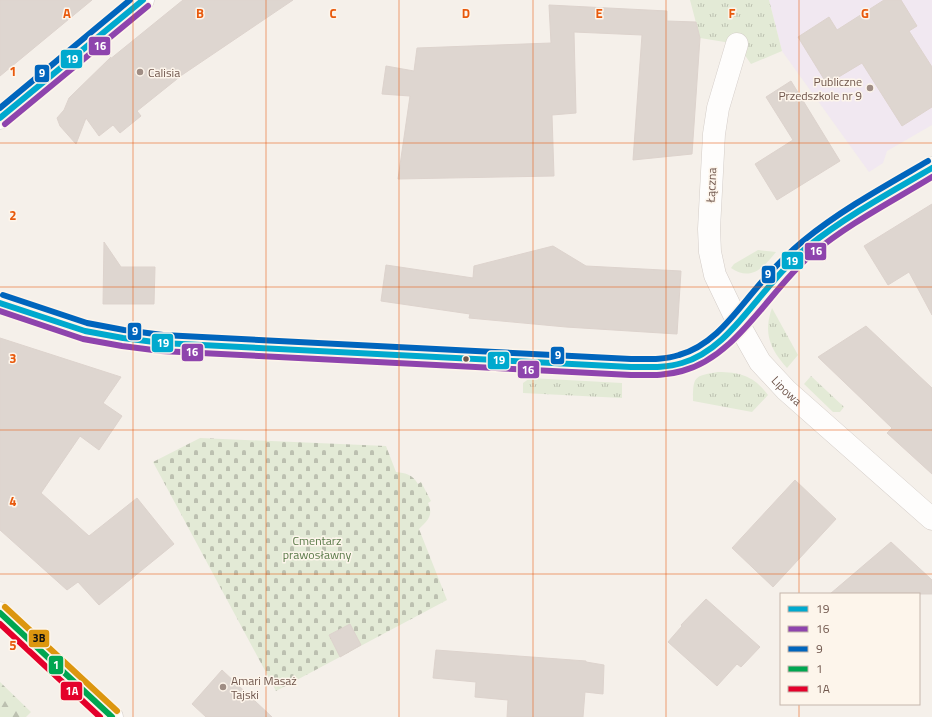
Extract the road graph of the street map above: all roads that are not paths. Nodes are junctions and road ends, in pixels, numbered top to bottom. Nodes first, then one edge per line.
1 (142, 0) edge
2 (737, 44) dead end
3 (0, 118) edge
4 (932, 168) edge
5 (0, 303) edge
6 (738, 323) junction
7 (932, 519) edge
8 (0, 613) edge
9 (112, 717) edge

1 - 3 street
2 - 6 street, Łączna
4 - 6 street
5 - 6 street
6 - 7 street, Lipowa
8 - 9 street

